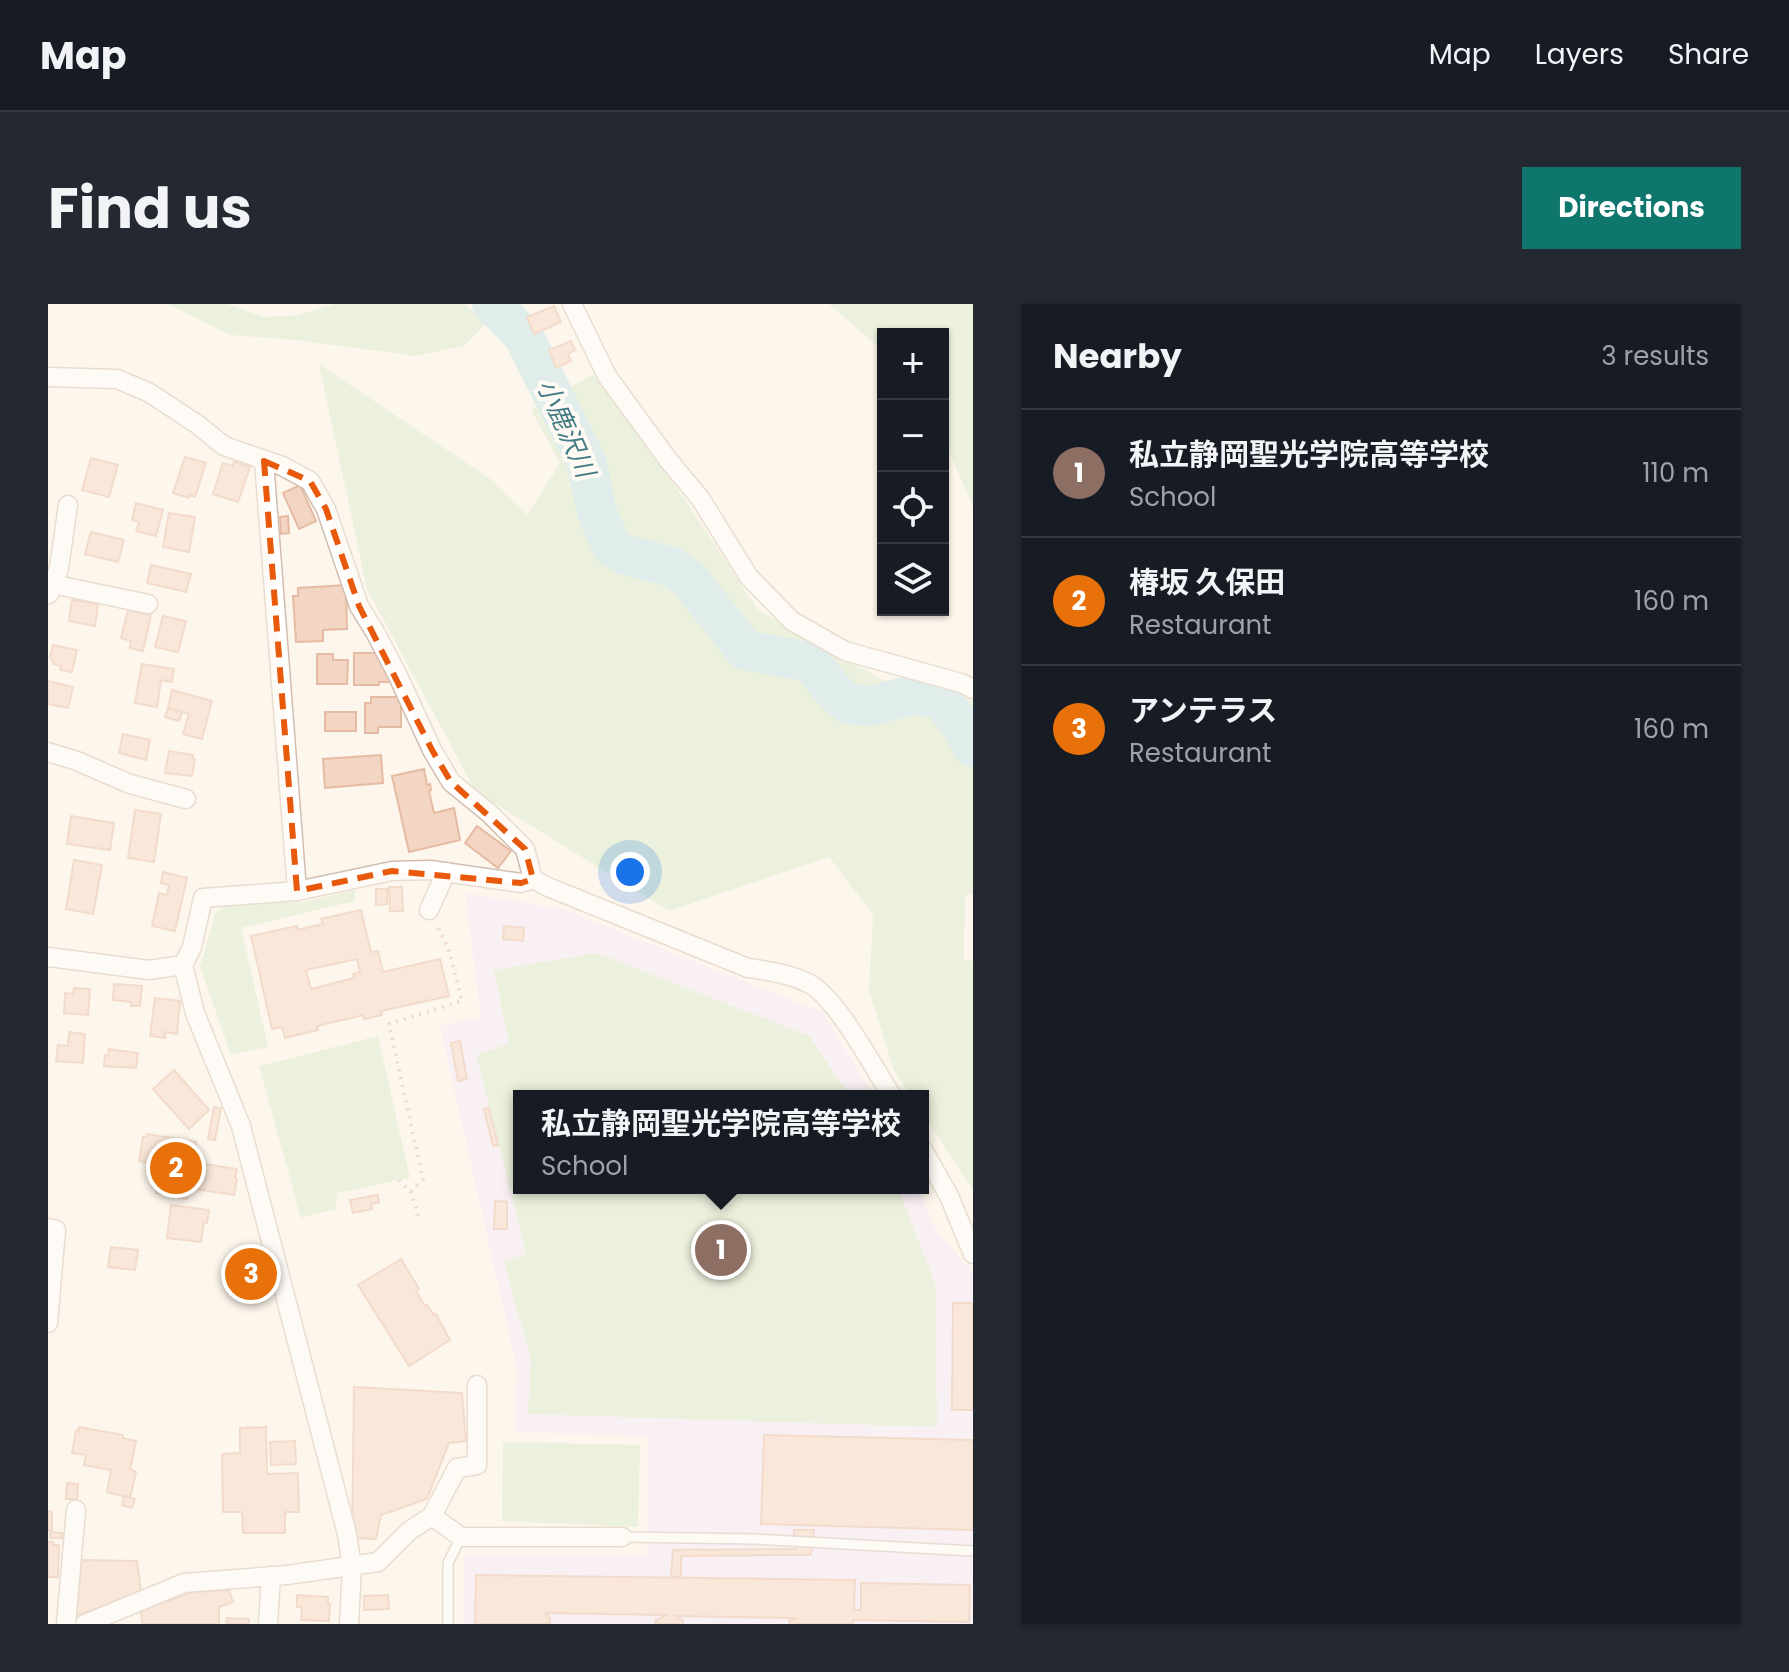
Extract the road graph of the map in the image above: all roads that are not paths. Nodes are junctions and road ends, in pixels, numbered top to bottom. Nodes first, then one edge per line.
1 (572, 304) edge
2 (48, 377) edge
3 (264, 461) junction
4 (68, 505) dead end
5 (50, 590) edge
6 (148, 604) dead end
7 (973, 689) edge
8 (48, 752) edge
9 (186, 799) dead end
10 (446, 872) junction
11 (533, 879) junction
12 (297, 891) junction
13 (429, 910) road end
14 (48, 957) edge
15 (183, 965) junction
16 (888, 1090) edge
17 (929, 1161) edge
18 (48, 1228) edge
19 (973, 1254) edge
20 (48, 1323) edge
21 (477, 1385) dead end
22 (76, 1510) dead end
23 (432, 1516) junction
24 (461, 1537) junction
25 (622, 1537) joint
26 (973, 1551) edge
27 (352, 1567) junction
28 (271, 1576) junction
29 (66, 1624) edge
30 (85, 1624) edge
31 (268, 1624) edge
32 (349, 1624) edge
33 (448, 1624) edge

1 - 7 street
2 - 3 street
3 - 11 street
3 - 12 street
4 - 5 street
5 - 6 street
8 - 9 street
10 - 11 street
10 - 12 street
10 - 13 street
11 - 16 street
12 - 15 street
14 - 15 street
15 - 27 street
17 - 19 street
18 - 20 street
21 - 23 street
22 - 29 street
23 - 24 street
23 - 27 street
24 - 25 street
24 - 33 lane
25 - 26 lane
27 - 28 street
27 - 32 street
28 - 30 street
28 - 31 street

